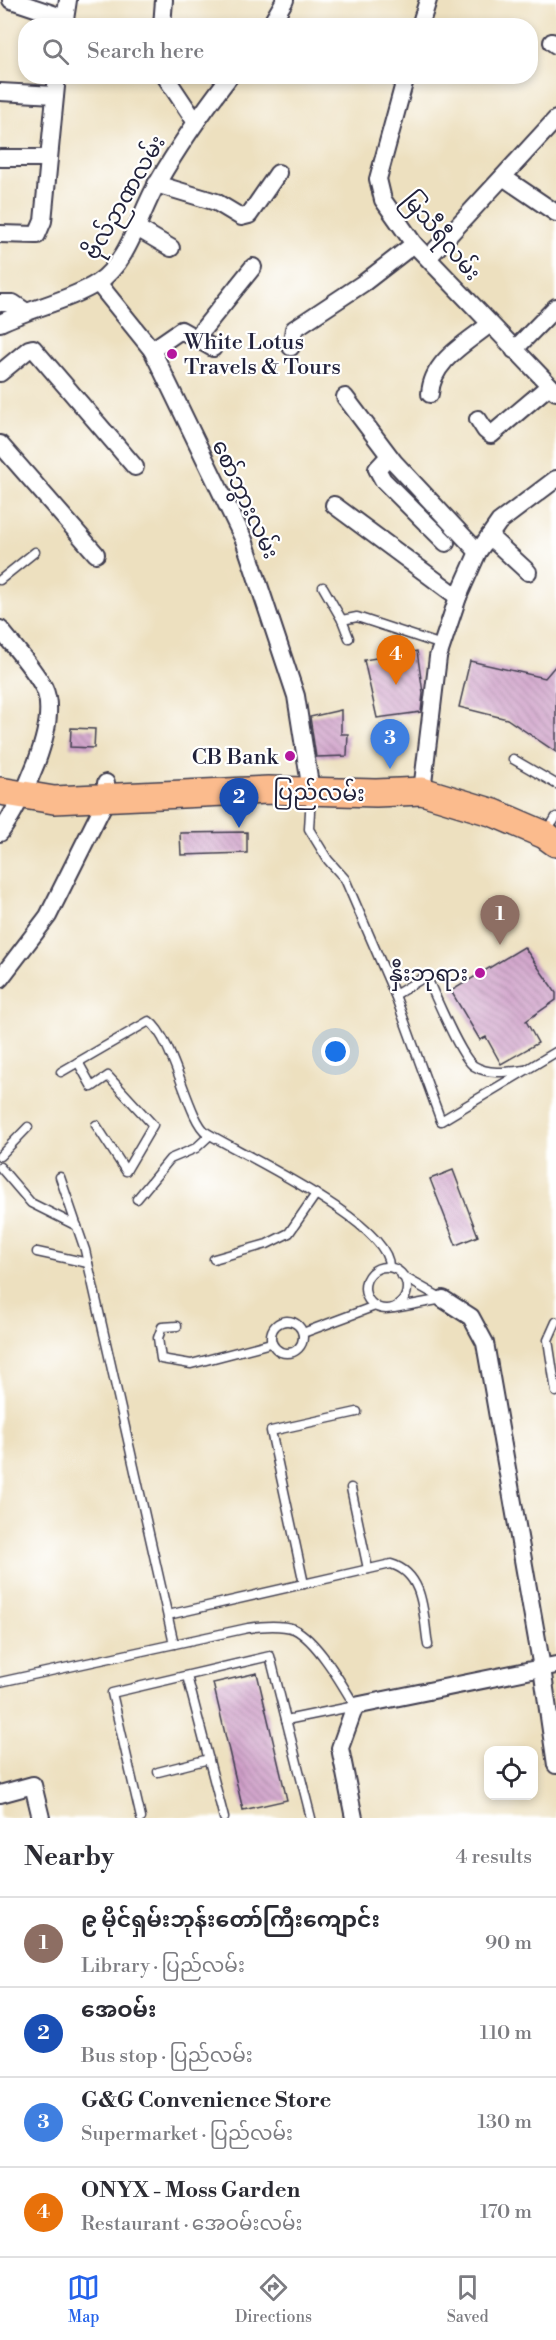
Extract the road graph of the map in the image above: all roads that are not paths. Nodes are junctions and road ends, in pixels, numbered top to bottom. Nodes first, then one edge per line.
1 (11, 0) edge
2 (68, 0) edge
3 (164, 0) edge
4 (285, 0) edge
5 (428, 0) edge
6 (55, 18) edge
7 (66, 18) edge
8 (163, 18) edge
9 (275, 18) edge
10 (422, 18) edge
11 (56, 84) edge
12 (170, 84) edge
13 (224, 84) edge
14 (404, 84) edge
15 (0, 92) edge
16 (55, 95) junction
17 (556, 119) edge
18 (195, 121) junction
19 (0, 158) edge
20 (49, 158) junction
21 (278, 173) dead end
22 (503, 177) junction
23 (156, 184) junction
24 (556, 213) edge
25 (137, 228) junction
26 (0, 234) edge
27 (414, 244) junction
28 (171, 248) dead end
29 (428, 258) junction
30 (252, 267) dead end
31 (98, 283) junction
32 (0, 303) edge
33 (556, 307) edge
34 (25, 311) junction
35 (0, 323) edge
36 (490, 324) junction
37 (196, 339) junction
38 (291, 347) dead end
39 (213, 348) dead end
40 (152, 350) junction
41 (514, 350) junction
42 (0, 373) edge
43 (553, 389) edge
44 (430, 394) dead end
45 (345, 397) dead end
46 (478, 419) dead end
47 (0, 444) edge
48 (389, 456) junction
49 (135, 467) dead end
50 (556, 479) edge
51 (334, 505) dead end
52 (489, 536) junction
53 (446, 543) dead end
54 (35, 552) dead end
55 (478, 552) junction
56 (96, 554) dead end
57 (528, 572) dead end
58 (0, 580) edge
59 (322, 587) dead end
60 (458, 597) junction
61 (342, 620) junction
62 (0, 629) edge
63 (350, 638) dead end
64 (442, 645) junction
65 (513, 759) dead end
66 (0, 774) edge
67 (311, 783) junction
68 (423, 784) junction
69 (556, 784) edge
70 (17, 789) edge
71 (107, 791) junction
72 (555, 826) edge
73 (0, 833) edge
74 (0, 979) edge
75 (395, 995) junction
76 (556, 1052) edge
77 (78, 1062) junction
78 (524, 1070) junction
79 (61, 1072) dead end
80 (96, 1125) dead end
81 (28, 1127) dead end
82 (210, 1135) junction
83 (0, 1156) edge
84 (0, 1167) edge
85 (60, 1177) dead end
86 (316, 1194) junction
87 (137, 1199) dead end
88 (77, 1226) junction
89 (37, 1252) dead end
90 (214, 1259) dead end
91 (87, 1263) junction
92 (389, 1267) junction
93 (402, 1276) junction
94 (443, 1299) junction
95 (375, 1306) junction
96 (391, 1308) junction
97 (556, 1322) edge
98 (177, 1326) dead end
99 (303, 1333) junction
100 (271, 1343) junction
101 (556, 1392) edge
102 (357, 1412) dead end
103 (351, 1488) dead end
104 (368, 1569) junction
105 (304, 1584) junction
106 (168, 1615) junction
107 (174, 1644) junction
108 (428, 1645) dead end
109 (549, 1666) edge
110 (187, 1676) junction
111 (0, 1682) edge
112 (355, 1706) junction
113 (286, 1720) junction
114 (209, 1759) junction
115 (556, 1765) edge
116 (158, 1772) dead end
117 (0, 1794) edge
118 (40, 1818) edge
119 (141, 1818) edge
120 (224, 1818) edge
121 (311, 1818) edge
122 (354, 1818) edge

1 - 6 street
2 - 7 street
3 - 8 street
4 - 9 street
5 - 10 street
11 - 16 street
12 - 18 street
13 - 18 street, ဗိုလ်ဉာဏလမ်း
14 - 27 street, မြသီရီလမ်း
15 - 16 street
16 - 20 street
17 - 22 street
18 - 23 street, ဗိုလ်ဉာဏလမ်း
19 - 20 street
20 - 26 street
21 - 23 street
22 - 24 street
22 - 29 street
23 - 25 street, ဗိုလ်ဉာဏလမ်း
25 - 28 street
25 - 31 street, ဗိုလ်ဉာဏလမ်း
27 - 29 street, မြသီရီလမ်း
27 - 38 street
29 - 36 street, မြသီရီလမ်း
30 - 37 street
31 - 34 street, ဗိုလ်ဉာဏလမ်း
31 - 40 street, စော်ဘွားလမ်း
32 - 34 street
33 - 41 street
34 - 35 street, ဗိုလ်ဉာဏလမ်း
36 - 41 street, မြသီရီလမ်း
36 - 44 street
37 - 39 street
37 - 40 street
40 - 67 street, စော်ဘွားလမ်း
41 - 43 street, မြသီရီလမ်း
42 - 49 street
43 - 46 street
45 - 48 street
47 - 56 street
48 - 53 street
48 - 55 street
50 - 52 street
51 - 60 street
52 - 55 street
52 - 57 street
54 - 58 lane
55 - 60 street
59 - 61 lane
60 - 64 street
61 - 63 lane
61 - 64 lane
62 - 70 street
64 - 68 street
65 - 69 lane
66 - 70 highway, ပြည်လမ်း
67 - 68 highway, ပြည်လမ်း
67 - 71 highway, ပြည်လမ်း
67 - 75 lane
68 - 72 highway, ပြည်လမ်း
70 - 71 highway, ပြည်လမ်း
70 - 73 street
71 - 74 street
75 - 78 lane
75 - 78 lane
76 - 78 lane
77 - 79 lane
77 - 80 lane
77 - 82 lane
81 - 83 lane
82 - 86 lane
82 - 87 lane
84 - 88 lane
85 - 88 lane
86 - 90 lane
86 - 92 lane
88 - 91 lane
89 - 91 lane
91 - 106 lane
92 - 93 lane
92 - 95 lane
93 - 94 lane
93 - 96 lane
94 - 96 lane
94 - 109 street
95 - 96 lane
95 - 99 lane
97 - 101 lane
98 - 100 lane
99 - 100 lane
99 - 100 lane
102 - 105 lane
103 - 104 lane
104 - 105 lane
104 - 108 lane
105 - 106 lane
106 - 107 lane
107 - 111 lane
107 - 112 lane
109 - 112 street
109 - 115 street
110 - 113 lane
110 - 114 lane
110 - 119 lane
112 - 113 lane
112 - 122 street
113 - 121 lane
114 - 116 lane
114 - 120 lane
117 - 118 street

